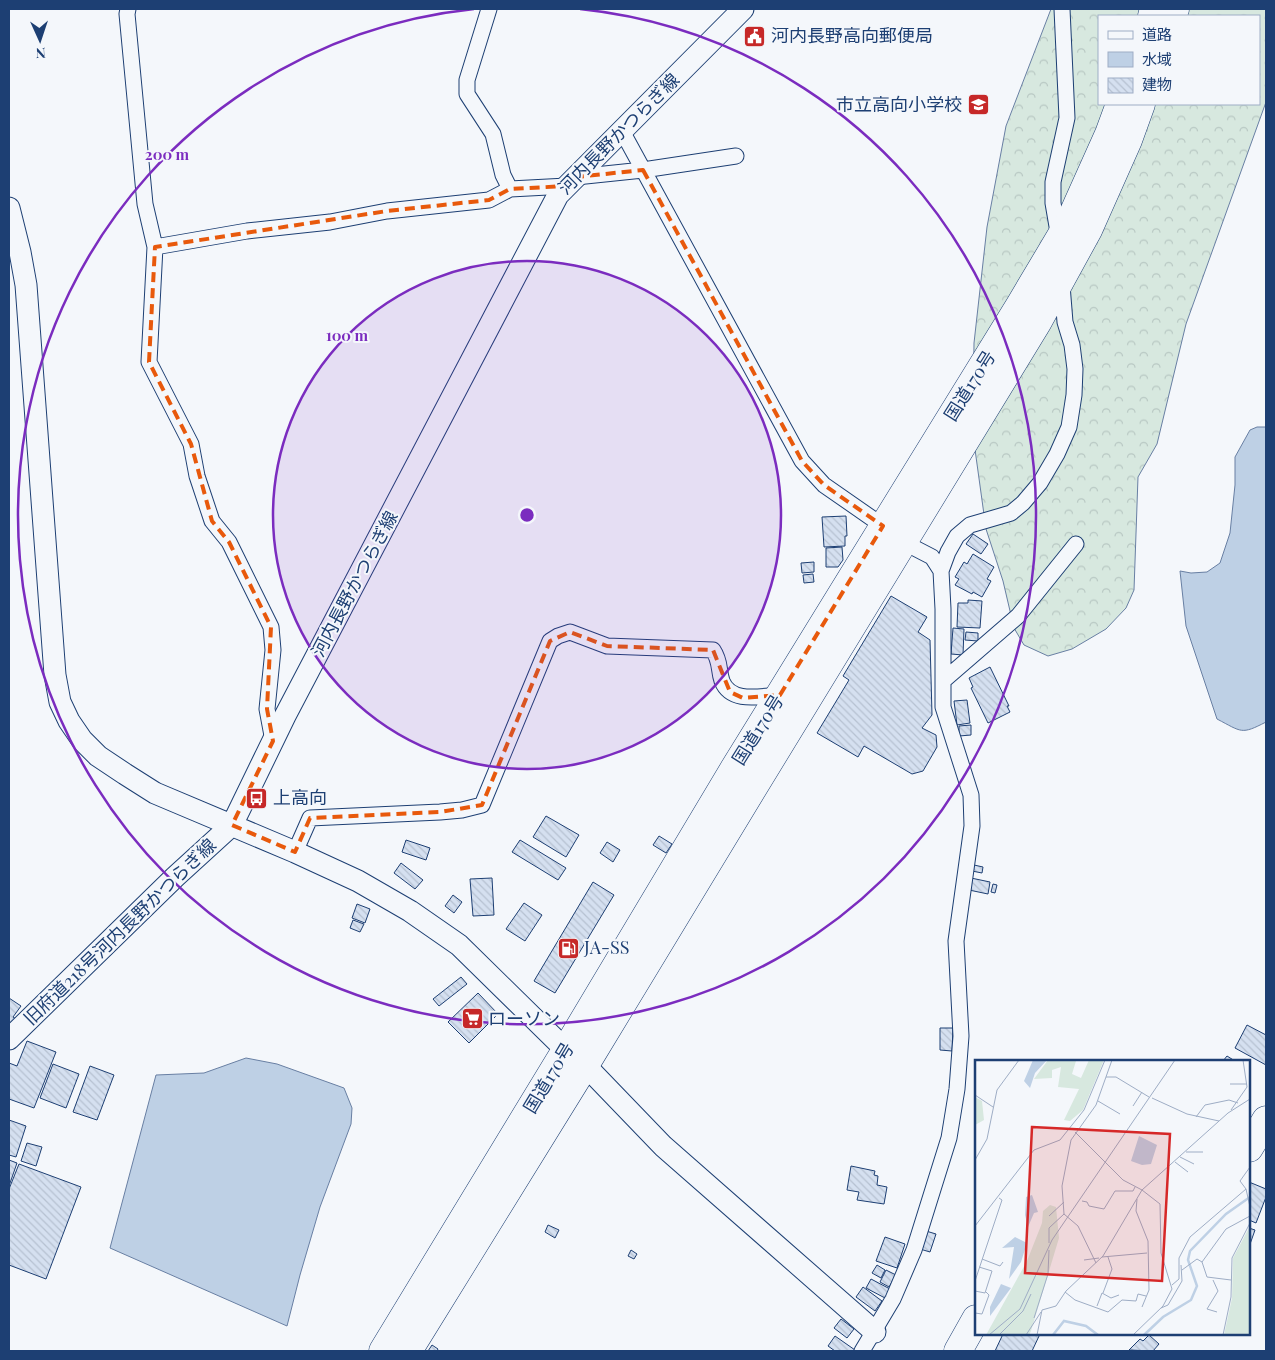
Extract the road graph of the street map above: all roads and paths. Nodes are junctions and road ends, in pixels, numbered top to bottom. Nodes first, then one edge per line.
1 (128, 9) edge
2 (489, 9) edge
3 (743, 9) edge
4 (1062, 9) edge
5 (1120, 105) edge
6 (1141, 105) edge
7 (622, 131) junction
8 (736, 156) dead end
9 (643, 170) junction
10 (572, 181) junction
11 (510, 189) junction
12 (9, 208) edge
13 (1060, 239) junction
14 (154, 247) junction
15 (1062, 278) junction
16 (893, 534) junction
17 (1076, 544) dead end
18 (941, 570) junction
19 (944, 680) junction
20 (780, 695) junction
21 (273, 741) junction
22 (232, 825) junction
23 (295, 852) junction
24 (9, 1039) edge
25 (576, 1058) junction
26 (1266, 1120) edge
27 (1250, 1146) edge
28 (975, 1321) edge
29 (875, 1332) junction
30 (383, 1351) edge
31 (408, 1351) edge
32 (862, 1351) edge
33 (958, 1351) edge

1 - 14 street
2 - 11 street
3 - 7 street, 河内長野かつらぎ線
4 - 13 street
5 - 13 highway, 国道170号
6 - 15 highway, 国道170号
7 - 9 street
7 - 10 street, 河内長野かつらぎ線
8 - 9 street
9 - 10 street
9 - 16 street
10 - 11 street
10 - 21 street, 河内長野かつらぎ線
11 - 14 street
12 - 22 street
13 - 16 highway, 国道170号
14 - 21 street
15 - 16 highway, 国道170号
15 - 18 street
16 - 18 street
16 - 20 highway, 国道170号
16 - 25 highway, 国道170号
17 - 19 street
18 - 19 street
19 - 29 street
20 - 23 street
20 - 25 highway, 国道170号
21 - 22 street, 河内長野かつらぎ線
22 - 23 street
22 - 24 street, 旧府道218号河内長野かつらぎ線
23 - 25 street
25 - 29 street
25 - 30 highway, 国道170号
25 - 31 highway, 国道170号
26 - 27 highway
28 - 33 highway
29 - 32 street

